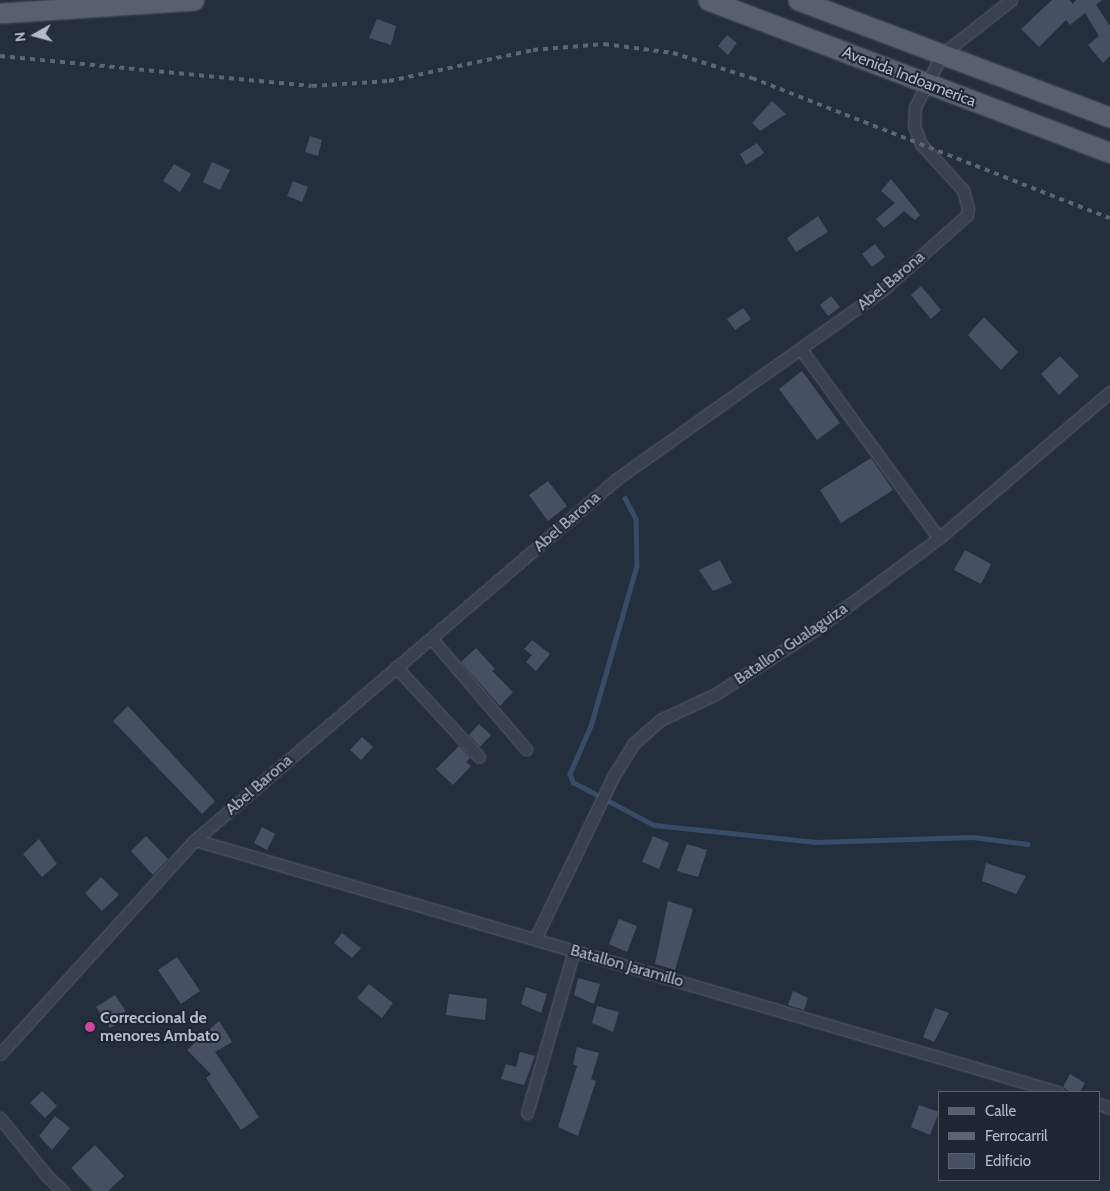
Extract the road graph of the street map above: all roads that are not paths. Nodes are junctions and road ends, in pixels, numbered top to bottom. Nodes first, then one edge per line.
1 (194, 0) edge
2 (708, 0) edge
3 (798, 0) edge
4 (1011, 0) edge
5 (0, 14) edge
6 (942, 54) junction
7 (927, 84) junction
8 (1110, 117) edge
9 (1110, 153) edge
10 (802, 351) junction
11 (1110, 392) edge
12 (939, 538) junction
13 (432, 639) junction
14 (396, 667) junction
15 (526, 749) dead end
16 (480, 757) dead end
17 (195, 840) junction
18 (535, 939) junction
19 (574, 950) junction
20 (0, 1054) edge
21 (1055, 1091) edge
22 (527, 1113) dead end
23 (0, 1118) edge
24 (63, 1191) edge

1 - 5 main road
2 - 7 main road, Avenida Indoamerica
3 - 6 main road, Avenida Indoamerica
4 - 6 street, Abel Barona
6 - 7 street, Abel Barona
6 - 8 main road, Avenida Indoamerica
7 - 9 main road, Avenida Indoamerica
7 - 10 street, Abel Barona
10 - 12 street
10 - 13 street, Abel Barona
11 - 12 street, Batallon Gualaguiza
12 - 18 street, Batallon Gualaguiza
13 - 14 street, Abel Barona
13 - 15 street
14 - 16 street
14 - 17 street, Abel Barona
17 - 18 street, Batallon Jaramillo
17 - 20 street, Abel Barona
18 - 19 street, Batallon Jaramillo
19 - 21 street, Batallon Jaramillo
19 - 22 street
23 - 24 street

